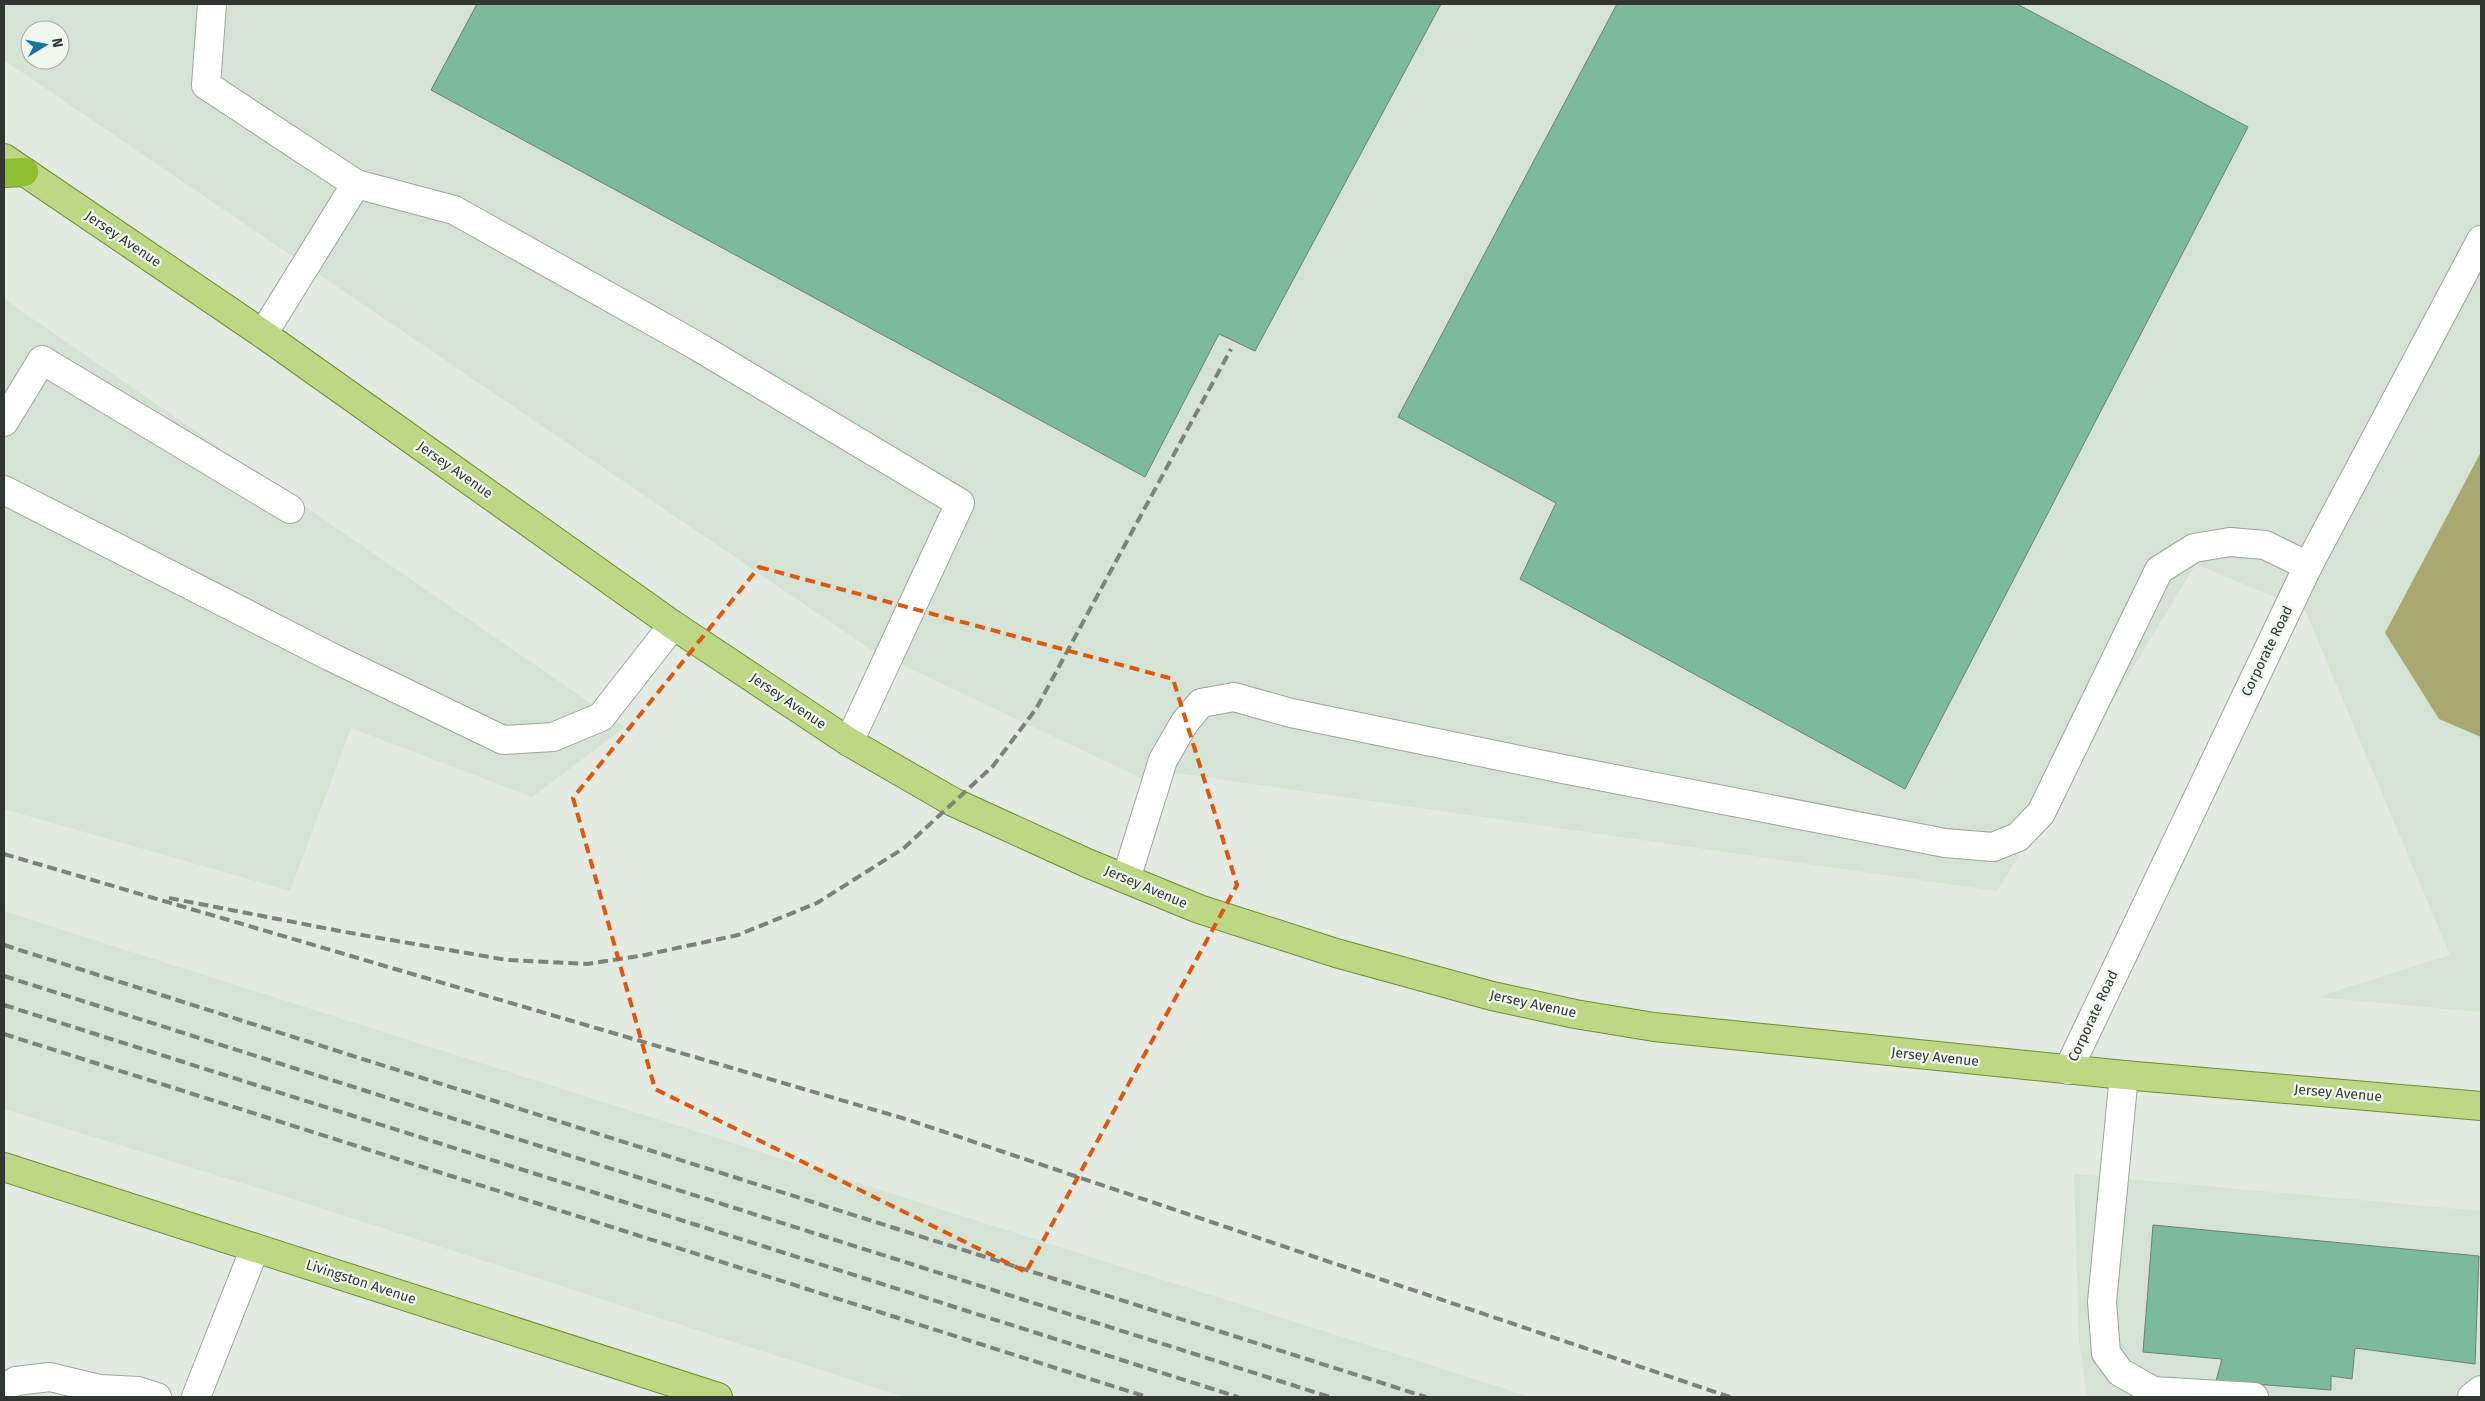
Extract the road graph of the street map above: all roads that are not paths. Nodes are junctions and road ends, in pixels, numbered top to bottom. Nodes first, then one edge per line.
1 (212, 4) edge
2 (10, 167) edge
3 (356, 184) junction
4 (2481, 240) edge
5 (263, 334) junction
6 (4, 422) edge
7 (4, 490) edge
8 (290, 509) dead end
9 (2308, 566) junction
10 (673, 625) junction
11 (849, 742) junction
12 (1126, 879) junction
13 (2068, 1070) junction
14 (2124, 1075) junction
15 (2481, 1106) edge
16 (4, 1167) edge
17 (255, 1248) junction
18 (4, 1388) edge
19 (2481, 1390) edge
20 (157, 1397) edge
21 (196, 1397) edge
22 (718, 1397) edge
23 (2254, 1397) edge
24 (2472, 1397) edge

1 - 3 street
2 - 5 main road, Jersey Avenue
3 - 5 street
3 - 11 street
4 - 9 street, Corporate Road
5 - 10 main road, Jersey Avenue
6 - 8 street
7 - 10 street
9 - 12 street
9 - 13 street, Corporate Road
10 - 11 main road, Jersey Avenue
11 - 12 main road, Jersey Avenue
12 - 13 main road, Jersey Avenue
13 - 14 main road, Jersey Avenue
14 - 15 main road, Jersey Avenue
14 - 23 street
16 - 17 main road, Livingston Avenue
17 - 21 street
17 - 22 main road, Livingston Avenue
18 - 20 street
19 - 24 street

